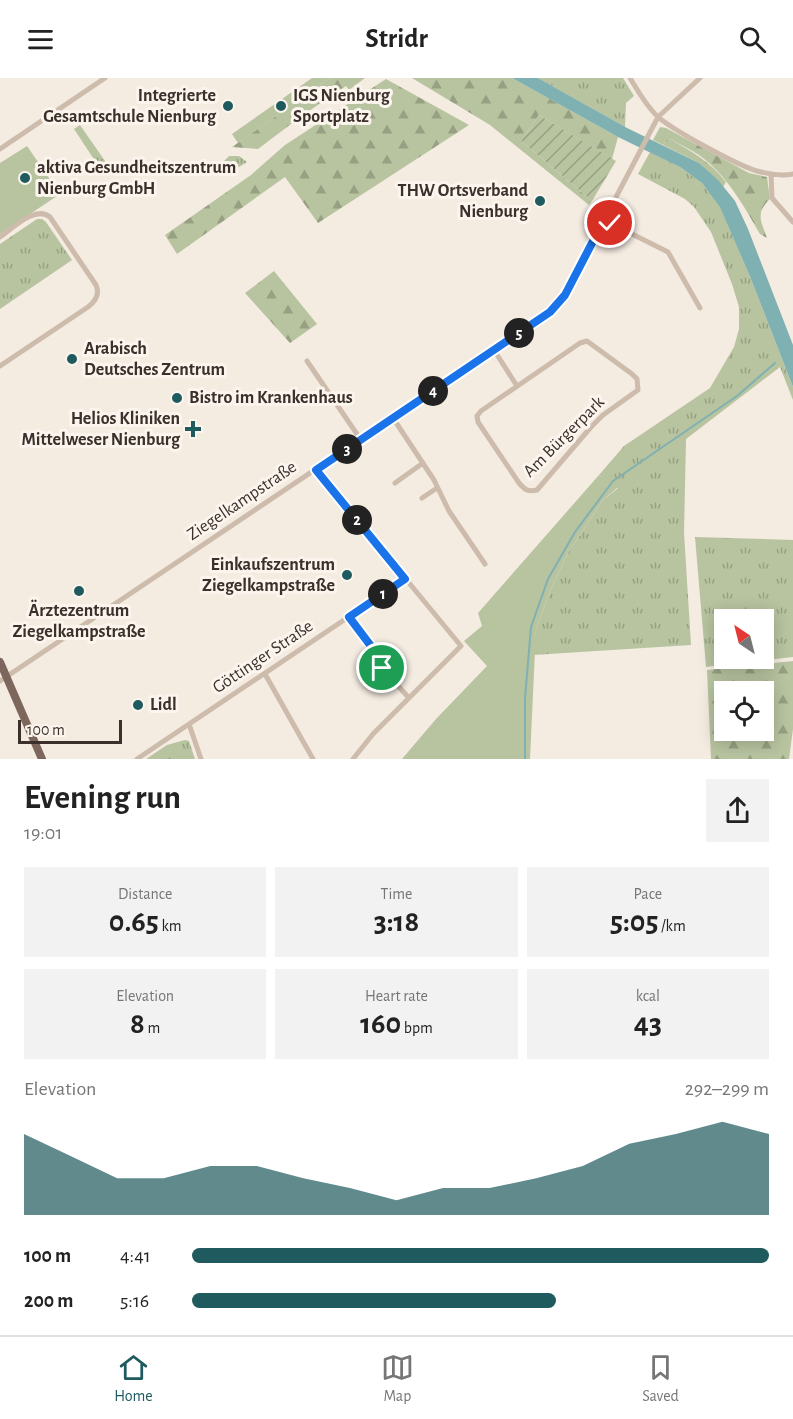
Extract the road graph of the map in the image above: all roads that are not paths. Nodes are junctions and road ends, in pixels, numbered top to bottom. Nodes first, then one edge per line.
1 (105, 78) edge
2 (630, 78) edge
3 (700, 78) edge
4 (658, 117) junction
5 (0, 149) edge
6 (771, 174) junction
7 (793, 174) edge
8 (604, 220) junction
9 (793, 222) edge
10 (0, 237) edge
11 (700, 308) dead end
12 (494, 350) junction
13 (307, 361) dead end
14 (0, 366) edge
15 (517, 386) junction
16 (393, 418) junction
17 (361, 440) junction
18 (423, 463) junction
19 (316, 470) junction
20 (394, 483) dead end
21 (437, 488) junction
22 (422, 498) dead end
23 (485, 564) dead end
24 (405, 579) junction
25 (349, 617) junction
26 (0, 662) edge
27 (266, 674) junction
28 (4, 679) edge
29 (409, 698) junction
30 (189, 724) junction
31 (42, 759) edge
32 (137, 759) edge
33 (201, 759) edge
34 (314, 759) edge
35 (353, 759) edge

1 - 5 street
2 - 4 street
3 - 4 street, Ziegelkampstraße
4 - 6 street
4 - 8 street, Ziegelkampstraße
6 - 7 street
6 - 9 street
8 - 11 street
8 - 12 street, Ziegelkampstraße
10 - 14 street
12 - 15 street
12 - 16 street, Ziegelkampstraße
13 - 17 street
15 - 15 street, Am Bürgerpark
16 - 17 street, Ziegelkampstraße
16 - 18 street
17 - 19 street, Ziegelkampstraße
18 - 20 street
18 - 21 street
19 - 24 street
19 - 28 street, Ziegelkampstraße
21 - 22 street
21 - 23 street
24 - 25 street, Göttinger Straße
24 - 29 street
25 - 27 street, Göttinger Straße
25 - 29 street
26 - 28 main road
27 - 30 street, Göttinger Straße
27 - 34 street
28 - 31 main road
29 - 35 street
30 - 32 street, Göttinger Straße
30 - 33 street

